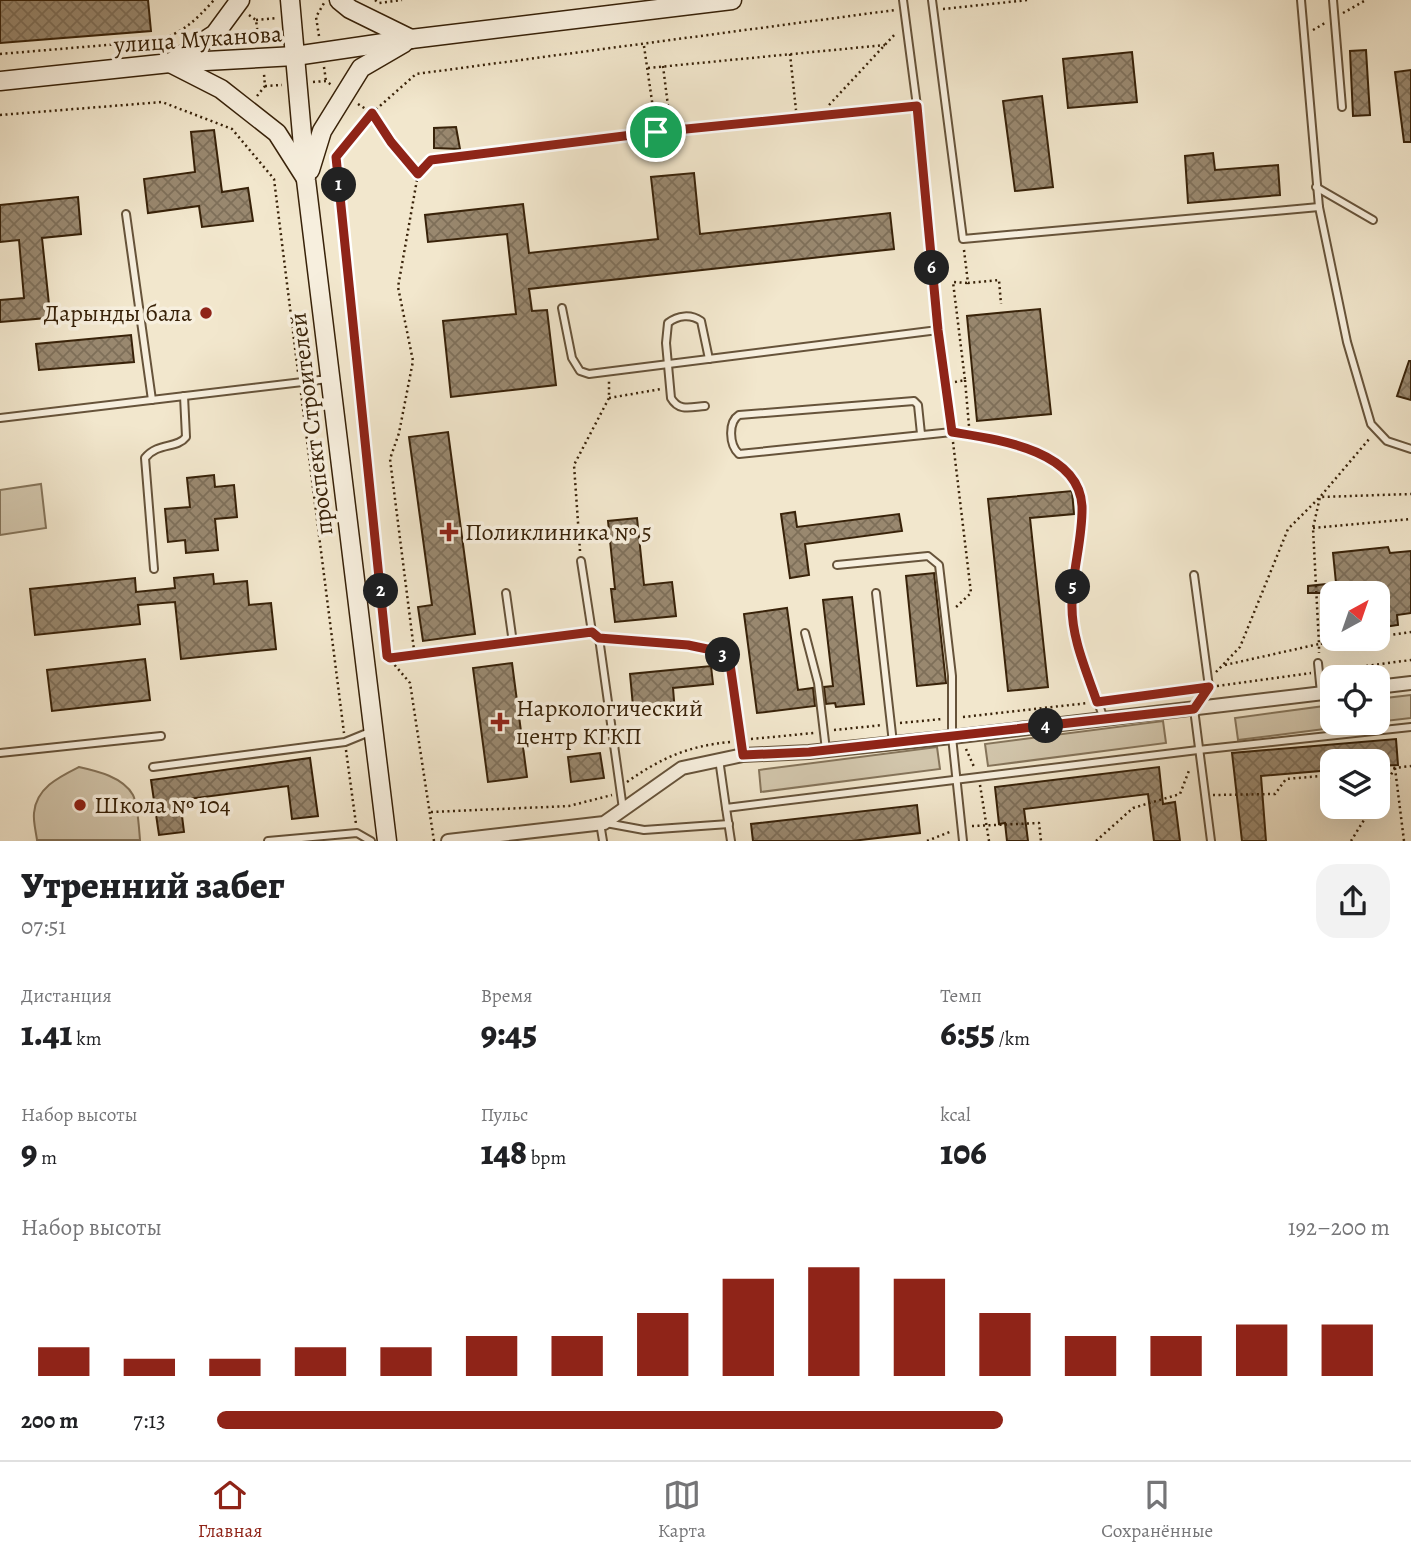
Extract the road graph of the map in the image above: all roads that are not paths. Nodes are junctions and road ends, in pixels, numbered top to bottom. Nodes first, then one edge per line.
1 (240, 0) edge
2 (289, 0) edge
3 (339, 0) edge
4 (732, 0) edge
5 (903, 0) edge
6 (932, 0) edge
7 (1301, 0) edge
8 (1333, 0) edge
9 (411, 39) junction
10 (295, 56) junction
11 (170, 63) junction
12 (0, 81) edge
13 (917, 106) junction
14 (1342, 107) dead end
15 (656, 132) road end
16 (306, 180) junction
17 (1317, 187) junction
18 (1319, 207) junction
19 (126, 214) dead end
20 (1373, 220) dead end
21 (562, 308) dead end
22 (938, 330) junction
23 (709, 359) junction
24 (667, 365) junction
25 (330, 379) junction
26 (184, 396) junction
27 (152, 400) junction
28 (705, 405) dead end
29 (0, 418) edge
30 (952, 432) junction
31 (921, 434) junction
32 (1411, 450) edge
33 (581, 561) road end
34 (837, 565) dead end
35 (154, 569) dead end
36 (1194, 575) dead end
37 (506, 593) dead end
38 (876, 593) dead end
39 (592, 632) junction
40 (806, 633) dead end
41 (599, 638) junction
42 (513, 643) junction
43 (479, 648) road end
44 (1318, 663) dead end
45 (1320, 675) edge
46 (1411, 683) edge
47 (1390, 685) edge
48 (1320, 693) edge
49 (1194, 709) junction
50 (1104, 719) junction
51 (1411, 727) edge
52 (374, 730) junction
53 (161, 736) dead end
54 (952, 737) junction
55 (893, 743) junction
56 (826, 750) junction
57 (1198, 750) junction
58 (0, 752) edge
59 (743, 755) junction
60 (719, 760) junction
61 (153, 767) dead end
62 (957, 779) junction
63 (726, 808) junction
64 (623, 810) junction
65 (602, 823) junction
66 (729, 824) junction
67 (552, 834) edge
68 (268, 841) edge
69 (371, 841) edge
70 (387, 841) edge
71 (448, 841) edge
72 (603, 841) edge
73 (731, 841) edge
74 (963, 841) edge
75 (1211, 841) edge

1 - 11 main road
2 - 10 main road, проспект Строителей
3 - 9 main road
4 - 9 main road, улица Муканова
5 - 13 lane
6 - 18 lane
7 - 17 lane
8 - 14 lane
9 - 10 main road, улица Муканова
9 - 16 main road
10 - 11 main road, улица Муканова
10 - 16 main road, проспект Строителей
11 - 12 main road, улица Муканова
11 - 16 main road
13 - 15 lane
13 - 22 lane
16 - 25 main road, проспект Строителей
17 - 18 lane
17 - 20 lane
18 - 32 lane
19 - 27 lane
21 - 24 lane
22 - 23 lane
22 - 30 lane
23 - 24 lane
23 - 24 lane
24 - 28 lane
25 - 26 lane
25 - 52 main road, проспект Строителей
26 - 27 lane
26 - 35 lane
27 - 29 lane
30 - 31 lane
30 - 50 lane
31 - 31 lane
33 - 39 lane
34 - 54 lane
36 - 49 lane
37 - 42 lane
38 - 55 lane
39 - 41 lane
39 - 42 lane
40 - 56 lane
41 - 59 lane
41 - 64 lane
42 - 43 lane
44 - 45 lane
46 - 47 street
48 - 49 street
49 - 50 street
49 - 57 lane
50 - 54 street
51 - 57 lane
52 - 61 lane
52 - 70 main road, проспект Строителей
53 - 58 lane
54 - 55 street
54 - 62 lane
55 - 56 street
56 - 59 street
57 - 62 lane
57 - 75 lane
59 - 60 street
60 - 63 lane
60 - 64 street
62 - 63 lane
62 - 74 lane
63 - 66 lane
64 - 65 street
65 - 66 lane
65 - 67 street
65 - 72 lane
66 - 73 lane
67 - 71 street
68 - 69 lane

